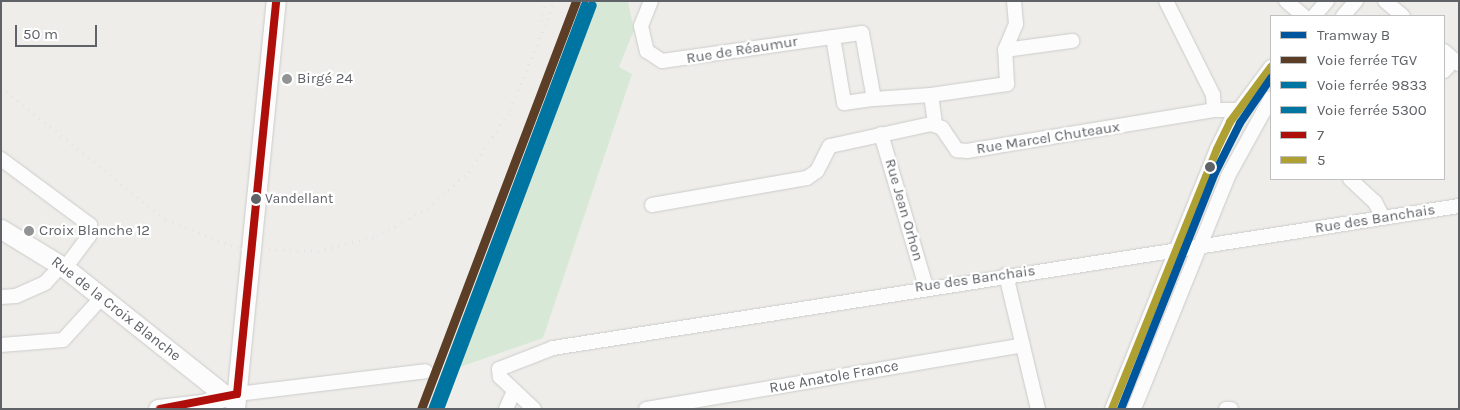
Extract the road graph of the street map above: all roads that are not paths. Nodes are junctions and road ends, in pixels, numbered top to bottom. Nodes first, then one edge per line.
1 (265, 1) edge
2 (276, 1) edge
3 (651, 1) edge
4 (1014, 1) edge
5 (1166, 1) edge
6 (1286, 1) edge
7 (1327, 1) edge
8 (1356, 1) edge
9 (1385, 1) edge
10 (1303, 15) edge
11 (1315, 15) edge
12 (1344, 15) edge
13 (1402, 15) edge
14 (834, 37) junction
15 (1072, 41) dead end
16 (1005, 50) junction
17 (1452, 58) edge
18 (1270, 68) edge
19 (1445, 70) edge
20 (931, 95) junction
21 (874, 99) junction
22 (1269, 106) edge
23 (1214, 110) junction
24 (1240, 110) junction
25 (935, 125) junction
26 (881, 134) junction
27 (1, 159) edge
28 (1353, 180) edge
29 (652, 205) dead end
30 (1459, 206) edge
31 (1383, 218) junction
32 (1, 229) edge
33 (1202, 245) junction
34 (1175, 250) junction
35 (64, 266) junction
36 (1006, 275) junction
37 (926, 286) junction
38 (103, 296) junction
39 (1, 297) edge
40 (1, 345) edge
41 (1023, 345) junction
42 (426, 371) dead end
43 (514, 391) junction
44 (231, 402) edge
45 (158, 409) edge
46 (506, 409) edge
47 (534, 409) edge
48 (646, 409) edge
49 (1038, 409) edge
50 (1112, 409) edge
51 (1134, 409) edge
52 (1226, 409) edge
53 (1230, 409) edge

1 - 44 main road
2 - 44 main road
3 - 14 street, Rue de Réaumur
4 - 16 street
5 - 23 street
6 - 10 street
7 - 11 street
8 - 12 street
9 - 13 street
14 - 21 street, Rue de Réaumur
14 - 21 street
15 - 16 street
16 - 20 street
17 - 19 street
18 - 24 street
20 - 21 street
20 - 25 street
22 - 33 street
23 - 24 street, Rue Marcel Chuteaux
23 - 25 street, Rue Marcel Chuteaux
24 - 34 street
25 - 26 street
26 - 29 street
26 - 37 street, Rue Jean Orhon
27 - 35 street
28 - 31 street
30 - 31 street, Rue des Banchais
31 - 33 street, Rue des Banchais
32 - 35 main road, Rue de la Croix Blanche
33 - 34 street, Rue des Banchais
33 - 51 street
34 - 36 street, Rue des Banchais
34 - 50 street
35 - 38 main road, Rue de la Croix Blanche
35 - 39 street
36 - 37 street, Rue des Banchais
36 - 41 street
37 - 43 street, Rue des Banchais
38 - 40 street
38 - 44 main road, Rue de la Croix Blanche
41 - 48 street, Rue Anatole France
41 - 49 street
42 - 44 street
43 - 46 street
43 - 47 street
44 - 45 main road
52 - 53 street

